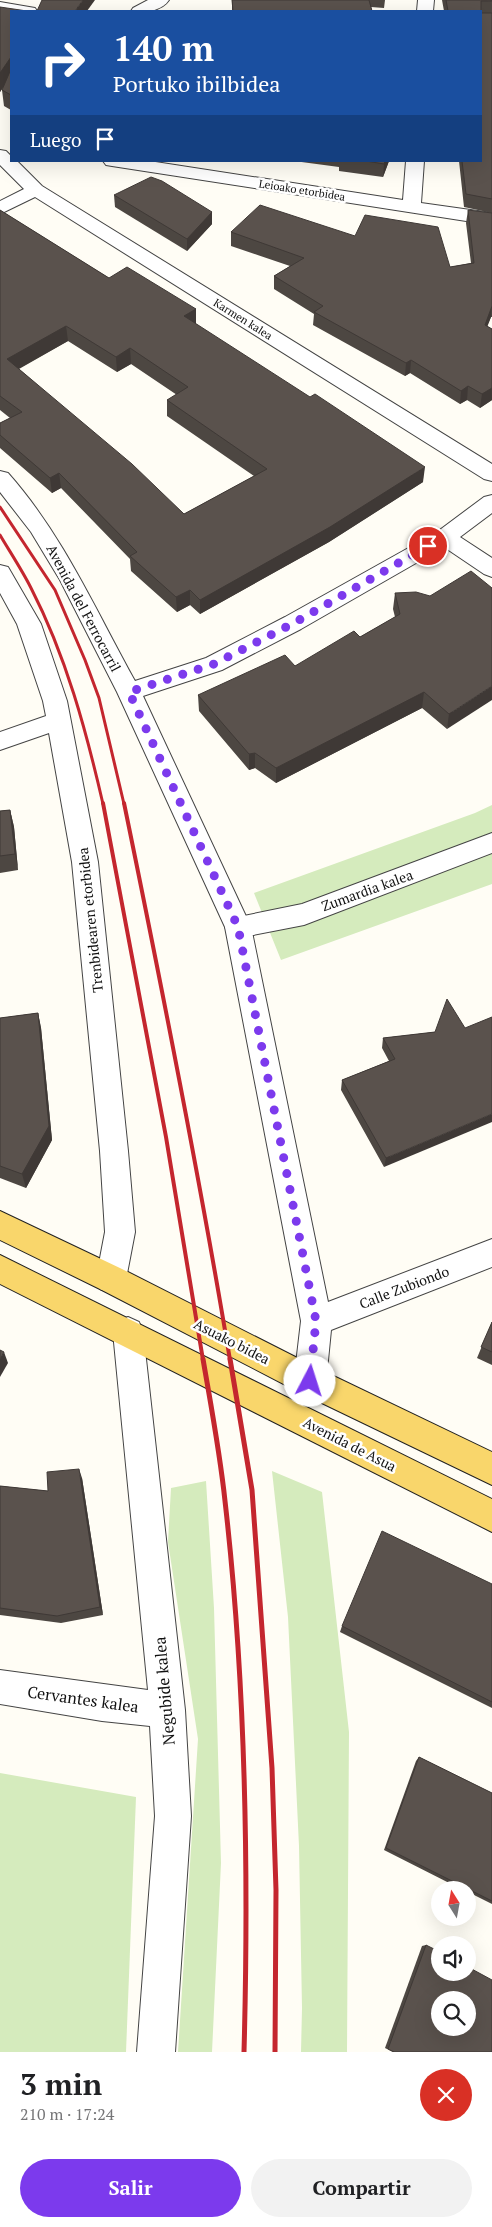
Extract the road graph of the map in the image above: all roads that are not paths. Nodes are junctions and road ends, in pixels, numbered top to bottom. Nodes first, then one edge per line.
1 (161, 0) edge
2 (0, 8) edge
3 (19, 10) edge
4 (141, 10) edge
5 (0, 155) edge
6 (119, 162) edge
7 (415, 162) edge
8 (36, 190) junction
9 (412, 207) junction
10 (0, 208) edge
11 (492, 219) edge
12 (492, 474) edge
13 (0, 478) edge
14 (492, 502) edge
15 (445, 537) junction
16 (492, 569) edge
17 (0, 573) edge
18 (129, 692) junction
19 (60, 720) junction
20 (0, 741) edge
21 (492, 843) edge
22 (238, 927) junction
23 (0, 1225) edge
24 (492, 1253) edge
25 (0, 1269) edge
26 (111, 1279) junction
27 (316, 1321) junction
28 (128, 1332) junction
29 (310, 1381) junction
30 (492, 1468) edge
31 (492, 1516) edge
32 (0, 1687) edge
33 (167, 1710) junction
34 (156, 2052) edge

1 - 4 street
2 - 3 street
5 - 8 street, Karmen kalea
6 - 9 street, Leioako etorbidea
7 - 9 street
8 - 10 street
8 - 12 street, Karmen kalea
9 - 11 street, Leioako etorbidea
13 - 18 street, Avenida del Ferrocarril
14 - 15 street
15 - 16 street
15 - 18 street
17 - 19 street, Trenbidearen etorbidea
18 - 22 street, Avenida del Ferrocarril
19 - 20 street
19 - 26 street, Trenbidearen etorbidea
21 - 22 street, Zumardia kalea
22 - 27 street, Avenida del Ferrocarril
23 - 26 main road, Asuako bidea
24 - 27 street, Calle Zubiondo
25 - 28 main road
26 - 29 main road, Asuako bidea
27 - 29 street, Avenida del Ferrocarril
28 - 31 main road, Avenida de Asua
28 - 33 street, Negubide kalea
29 - 30 main road, Asuako bidea
32 - 33 street, Cervantes kalea
33 - 34 street, Negubide kalea

